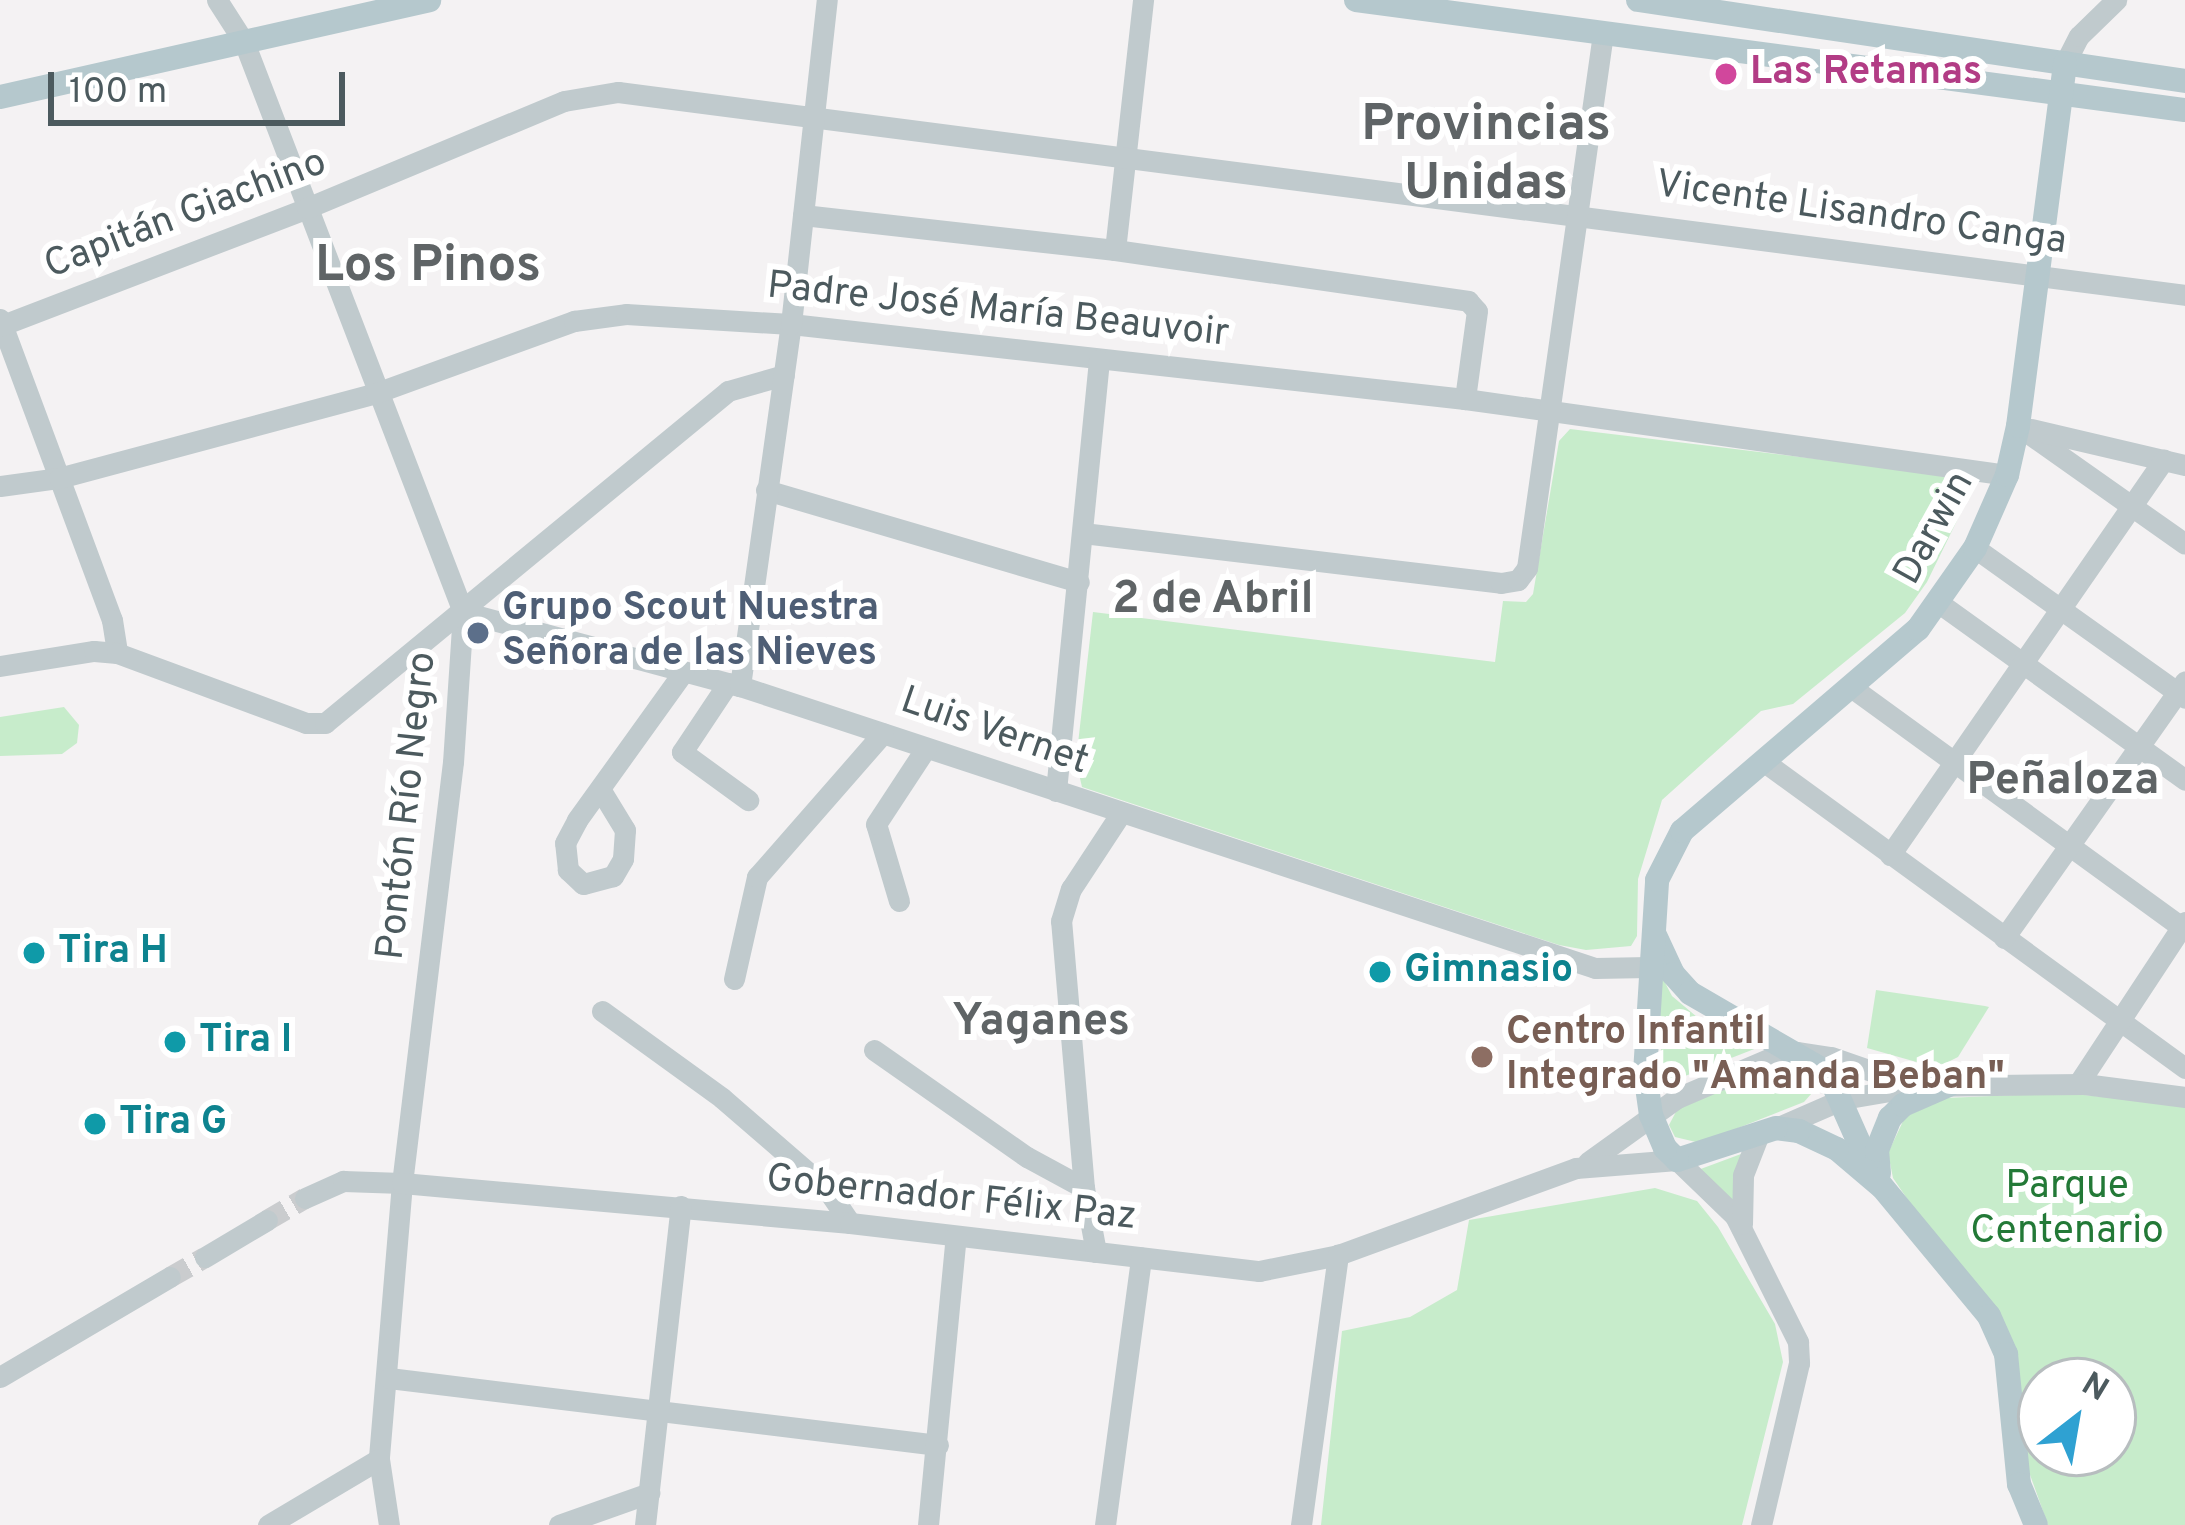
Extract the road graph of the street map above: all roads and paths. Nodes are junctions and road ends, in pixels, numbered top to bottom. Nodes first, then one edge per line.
1 (217, 0) edge
2 (429, 0) edge
3 (827, 0) edge
4 (1143, 0) edge
5 (1356, 0) edge
6 (1638, 0) edge
7 (2116, 0) edge
8 (1604, 32) junction
9 (244, 42) junction
10 (2065, 63) junction
11 (2185, 81) edge
12 (2061, 93) junction
13 (0, 97) edge
14 (2185, 110) edge
15 (814, 117) junction
16 (1126, 157) junction
17 (307, 208) junction
18 (1576, 213) junction
19 (803, 214) junction
20 (1114, 250) junction
21 (2036, 274) junction
22 (2185, 295) edge
23 (1, 324) edge
24 (791, 324) junction
25 (1100, 360) junction
26 (784, 375) junction
27 (376, 393) junction
28 (1465, 399) junction
29 (1548, 413) junction
30 (2018, 426) junction
31 (2175, 462) edge
32 (2007, 475) junction
33 (59, 478) junction
34 (0, 486) edge
35 (766, 490) junction
36 (2133, 506) junction
37 (1083, 533) junction
38 (2185, 544) edge
39 (1976, 548) junction
40 (1078, 582) junction
41 (1939, 603) junction
42 (2061, 609) junction
43 (463, 612) junction
44 (117, 653) junction
45 (2023, 664) junction
46 (0, 666) edge
47 (684, 671) junction
48 (734, 685) junction
49 (1851, 687) junction
50 (2182, 690) edge
51 (883, 734) junction
52 (2139, 747) junction
53 (926, 748) junction
54 (1762, 761) junction
55 (1954, 763) junction
56 (2185, 780) edge
57 (600, 789) dead end
58 (1056, 791) junction
59 (748, 800) dead end
60 (1120, 813) junction
61 (2069, 846) junction
62 (1891, 855) junction
63 (899, 902) dead end
64 (1651, 925) junction
65 (2184, 927) edge
66 (2013, 945) junction
67 (1649, 968) junction
68 (734, 979) dead end
69 (602, 1011) dead end
70 (2120, 1021) junction
71 (874, 1050) dead end
72 (1798, 1052) junction
73 (2185, 1067) edge
74 (2078, 1084) junction
75 (1949, 1085) junction
76 (1918, 1086) junction
77 (2185, 1096) edge
78 (1844, 1099) junction
79 (1651, 1115) junction
80 (1767, 1131) junction
81 (1677, 1160) junction
82 (1576, 1168) junction
83 (402, 1183) junction
84 (1882, 1187) junction
85 (1084, 1188) junction
86 (305, 1198) tunnel mouth
87 (681, 1206) junction
88 (268, 1220) tunnel mouth
89 (850, 1223) junction
90 (1743, 1230) junction
91 (956, 1236) junction
92 (1096, 1252) junction
93 (1338, 1255) junction
94 (205, 1257) tunnel mouth
95 (1142, 1257) junction
96 (170, 1277) tunnel mouth
97 (0, 1377) edge
98 (388, 1378) junction
99 (658, 1411) junction
100 (938, 1445) junction
101 (379, 1460) junction
102 (649, 1493) junction
103 (268, 1525) edge
104 (389, 1525) edge
105 (560, 1525) edge
106 (645, 1525) edge
107 (928, 1525) edge
108 (1105, 1525) edge
109 (1301, 1525) edge
110 (1761, 1525) edge
111 (2036, 1525) edge

1 - 9 street, Pontón Río Negro
2 - 9 main road
3 - 15 street
4 - 16 street
5 - 8 main road
6 - 10 main road
7 - 10 street, Darwin
8 - 12 main road
8 - 18 street
9 - 13 main road
9 - 17 street, Pontón Río Negro
10 - 11 main road
10 - 12 main road, Darwin
12 - 14 main road
12 - 21 main road, Darwin
15 - 16 street, Vicente Lisandro Canga
15 - 17 street, Capitán Giachino
15 - 19 street
16 - 18 street, Vicente Lisandro Canga
16 - 20 street
17 - 23 street, Capitán Giachino
17 - 27 street, Pontón Río Negro
18 - 21 street, Vicente Lisandro Canga
18 - 29 street
19 - 20 street
19 - 24 street
20 - 28 street
21 - 22 street, Vicente Lisandro Canga
21 - 30 main road, Darwin
23 - 33 street
24 - 25 street, Padre José María Beauvoir
24 - 26 street
24 - 27 street, Padre José María Beauvoir
25 - 28 street, Padre José María Beauvoir
25 - 37 street
26 - 35 street
26 - 43 street
27 - 33 street, Padre José María Beauvoir
27 - 43 street, Pontón Río Negro
28 - 29 street, Padre José María Beauvoir
29 - 32 street, Padre José María Beauvoir
29 - 37 street
30 - 31 street
30 - 32 main road, Darwin
30 - 36 street
31 - 36 street
32 - 39 main road, Darwin
33 - 34 street, Padre José María Beauvoir
33 - 44 street
35 - 40 street
35 - 48 street
36 - 38 street
36 - 42 street
37 - 40 street
39 - 41 main road, Darwin
39 - 42 street
40 - 58 street
41 - 45 street
41 - 49 main road, Darwin
42 - 45 street
42 - 50 street
43 - 44 street
43 - 47 street, Luis Vernet
43 - 83 street, Pontón Río Negro
44 - 46 street
45 - 52 street
45 - 55 street
47 - 48 street, Luis Vernet
47 - 57 street
48 - 51 street, Luis Vernet
48 - 59 street
49 - 54 main road, Darwin
49 - 55 street
50 - 52 street
51 - 53 street, Luis Vernet
51 - 68 street
52 - 56 street
52 - 61 street
53 - 58 street, Luis Vernet
53 - 63 street
54 - 62 street
54 - 64 main road, Darwin
55 - 61 street
55 - 62 street
58 - 60 street, Luis Vernet
60 - 67 street, Luis Vernet
60 - 85 street
61 - 65 street
61 - 66 street
62 - 66 street
64 - 67 main road, Darwin
64 - 72 main road
65 - 70 street
66 - 70 street
67 - 79 main road, Darwin
69 - 89 street
70 - 73 street
70 - 74 street
71 - 85 street
72 - 76 street, Gobernador Félix Paz
72 - 78 main road
72 - 79 street, Gobernador Félix Paz
74 - 75 street, Gobernador Félix Paz
74 - 77 street, Gobernador Félix Paz
75 - 76 street, Gobernador Félix Paz
75 - 84 main road
76 - 78 street, Gobernador Félix Paz
78 - 80 street, Gobernador Félix Paz
78 - 84 main road
79 - 81 main road, Darwin
79 - 82 street, Gobernador Félix Paz
80 - 81 main road, Gobernador Félix Paz
80 - 84 main road
80 - 90 street
81 - 82 street, Gobernador Félix Paz
81 - 90 street
82 - 93 street, Gobernador Félix Paz
83 - 86 street, Gobernador Félix Paz
83 - 87 street, Gobernador Félix Paz
83 - 98 street, Pontón Río Negro
84 - 111 main road
85 - 92 street
87 - 89 street, Gobernador Félix Paz
87 - 99 street
88 - 94 street
89 - 91 street, Gobernador Félix Paz
90 - 110 street
91 - 92 street, Gobernador Félix Paz
91 - 100 street
92 - 95 street, Gobernador Félix Paz
93 - 95 street, Gobernador Félix Paz
93 - 109 street
95 - 108 street
96 - 97 street
98 - 99 street
98 - 101 street, Pontón Río Negro
99 - 100 street
99 - 102 street
100 - 107 street
101 - 103 street
101 - 104 street, Pontón Río Negro
102 - 105 street
102 - 106 street

